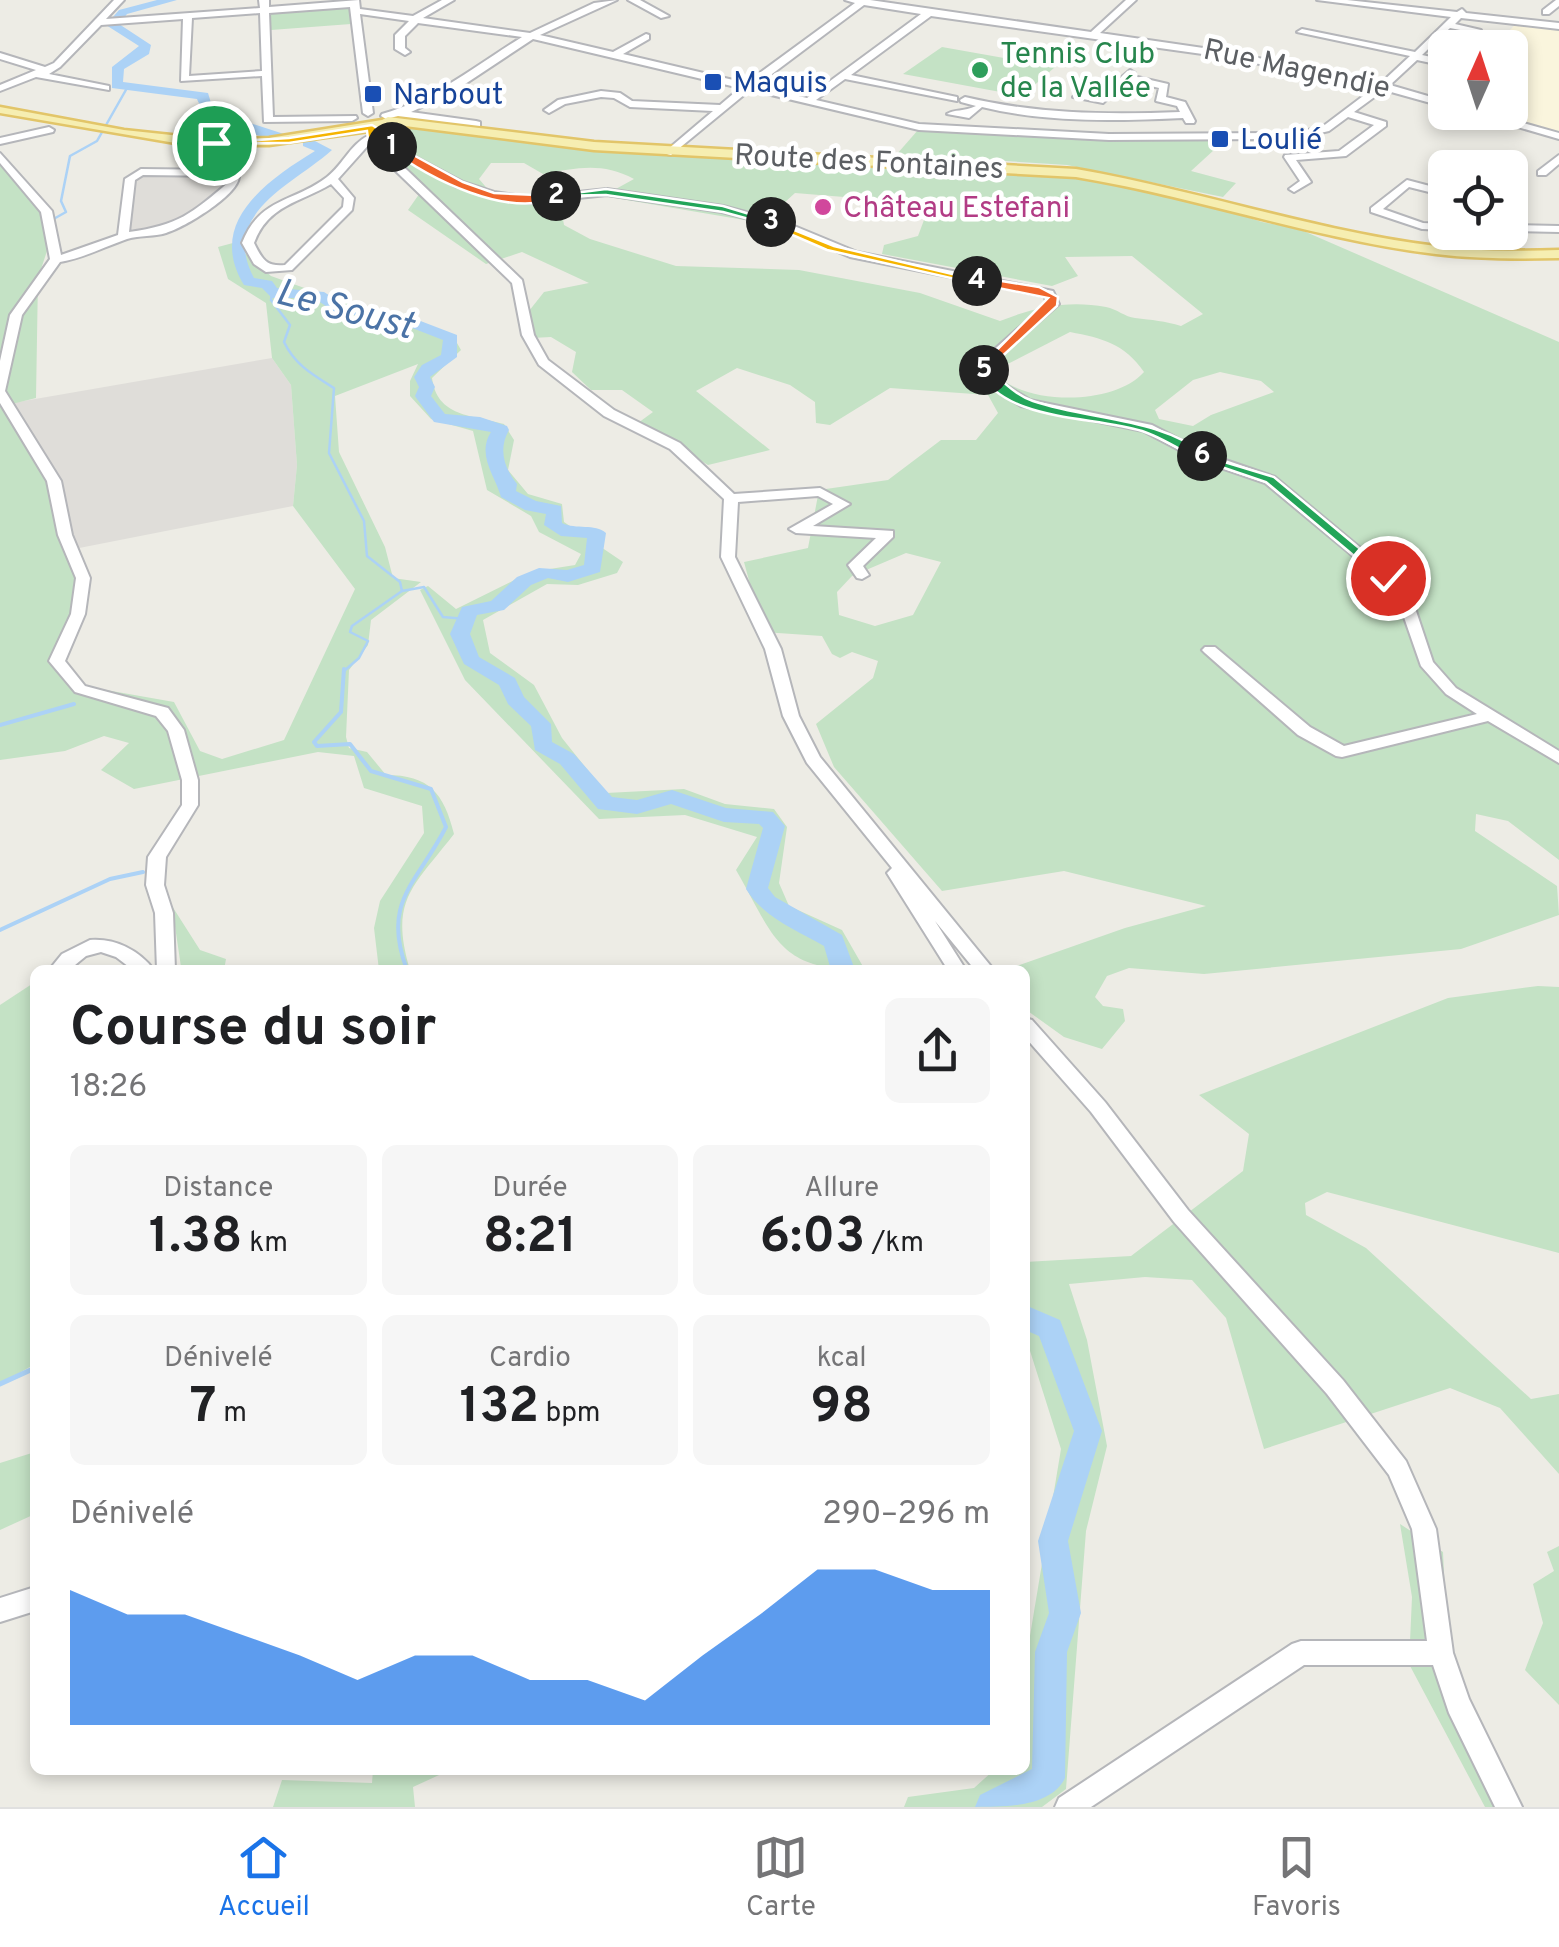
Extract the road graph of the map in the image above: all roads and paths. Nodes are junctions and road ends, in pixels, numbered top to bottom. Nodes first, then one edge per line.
1 (119, 0) edge
2 (449, 0) edge
3 (612, 0) edge
4 (633, 0) edge
5 (1131, 0) edge
6 (1322, 0) edge
7 (859, 1) edge
8 (1559, 2) edge
9 (264, 5) edge
10 (354, 5) edge
11 (1462, 12) junction
12 (1546, 12) dead end
13 (928, 14) junction
14 (188, 16) junction
15 (664, 16) dead end
16 (417, 18) junction
17 (110, 21) junction
18 (1449, 25) junction
19 (1559, 26) edge
20 (1470, 30) edge
21 (1302, 32) dead end
22 (533, 36) junction
23 (1092, 36) junction
24 (646, 37) dead end
25 (406, 52) dead end
26 (616, 54) junction
27 (0, 56) edge
28 (1417, 56) junction
29 (1428, 59) edge
30 (44, 73) junction
31 (268, 74) junction
32 (844, 76) junction
33 (1182, 80) dead end
34 (591, 84) dead end
35 (1383, 86) junction
36 (747, 87) junction
37 (0, 88) edge
38 (106, 88) dead end
39 (1166, 88) junction
40 (601, 94) junction
41 (1078, 97) dead end
42 (1428, 99) edge
43 (807, 102) junction
44 (1099, 102) junction
45 (978, 106) junction
46 (0, 108) edge
47 (720, 108) junction
48 (549, 110) dead end
49 (368, 113) joint
50 (952, 114) dead end
51 (1348, 114) junction
52 (1186, 115) junction
53 (1109, 118) junction
54 (374, 123) junction
55 (476, 124) dead end
56 (1528, 128) edge
57 (1196, 129) dead end
58 (50, 130) dead end
59 (1309, 134) junction
60 (1559, 136) edge
61 (1114, 137) junction
62 (1234, 137) junction
63 (0, 141) edge
64 (671, 152) junction
65 (1242, 153) dead end
66 (1327, 154) junction
67 (0, 156) edge
68 (1559, 158) edge
69 (1542, 174) dead end
70 (332, 180) junction
71 (1294, 188) dead end
72 (1428, 189) edge
73 (1528, 220) edge
74 (1428, 226) edge
75 (1528, 228) edge
76 (1553, 229) edge
77 (123, 236) junction
78 (1559, 254) edge
79 (56, 259) junction
80 (0, 392) edge
81 (730, 498) junction
82 (862, 575) dead end
83 (1210, 650) dead end
84 (1489, 716) junction
85 (1559, 758) edge
86 (933, 918) junction
87 (62, 965) edge
88 (139, 965) edge
89 (166, 965) edge
90 (956, 965) edge
91 (980, 965) edge
92 (1030, 1030) edge
93 (30, 1601) edge
94 (0, 1610) edge
95 (1441, 1653) junction
96 (1068, 1807) edge
97 (1509, 1807) edge

1 - 17 street
2 - 16 street
3 - 22 street
4 - 15 street
5 - 23 street
6 - 11 street
7 - 13 street, Rue Magendie
7 - 36 street
8 - 12 street
9 - 10 street
9 - 14 street
9 - 31 street
10 - 16 street
10 - 49 street
11 - 18 street
11 - 19 street
13 - 23 street, Rue Magendie
13 - 32 street
14 - 17 street
14 - 31 street
16 - 22 street
16 - 25 street
17 - 30 street
18 - 20 street
18 - 28 street
21 - 28 street
22 - 26 street
22 - 54 street
23 - 35 street, Rue Magendie
24 - 26 street
26 - 36 street
27 - 30 street
28 - 29 street
28 - 35 street
30 - 37 street
30 - 38 street
31 - 54 street
32 - 43 street
32 - 45 street
33 - 39 street
34 - 40 street
35 - 42 street, Rue Magendie
35 - 51 street
36 - 43 street
36 - 47 street
39 - 44 street
39 - 52 street
40 - 47 street
40 - 48 street
41 - 44 street
43 - 61 street
44 - 53 street
45 - 50 street
45 - 53 street
46 - 54 main road
47 - 64 street
49 - 54 main road
51 - 59 street
51 - 66 street
52 - 53 street
52 - 57 street
53 - 61 street
54 - 55 street
54 - 64 main road, Route des Fontaines
54 - 70 street
54 - 81 street
54 - 84 street
56 - 60 street
58 - 63 street
59 - 62 street
59 - 66 street
61 - 62 street
62 - 65 street
64 - 78 main road, Route des Fontaines
66 - 71 street
67 - 79 street
68 - 69 street
70 - 70 street
72 - 74 street
73 - 76 street
75 - 76 street
77 - 77 street
77 - 79 street
79 - 80 street
80 - 89 street
81 - 82 street
81 - 86 street
83 - 84 street
84 - 85 street
86 - 90 street
86 - 91 street
87 - 88 street
92 - 95 street
93 - 94 street
95 - 96 street
95 - 97 street

